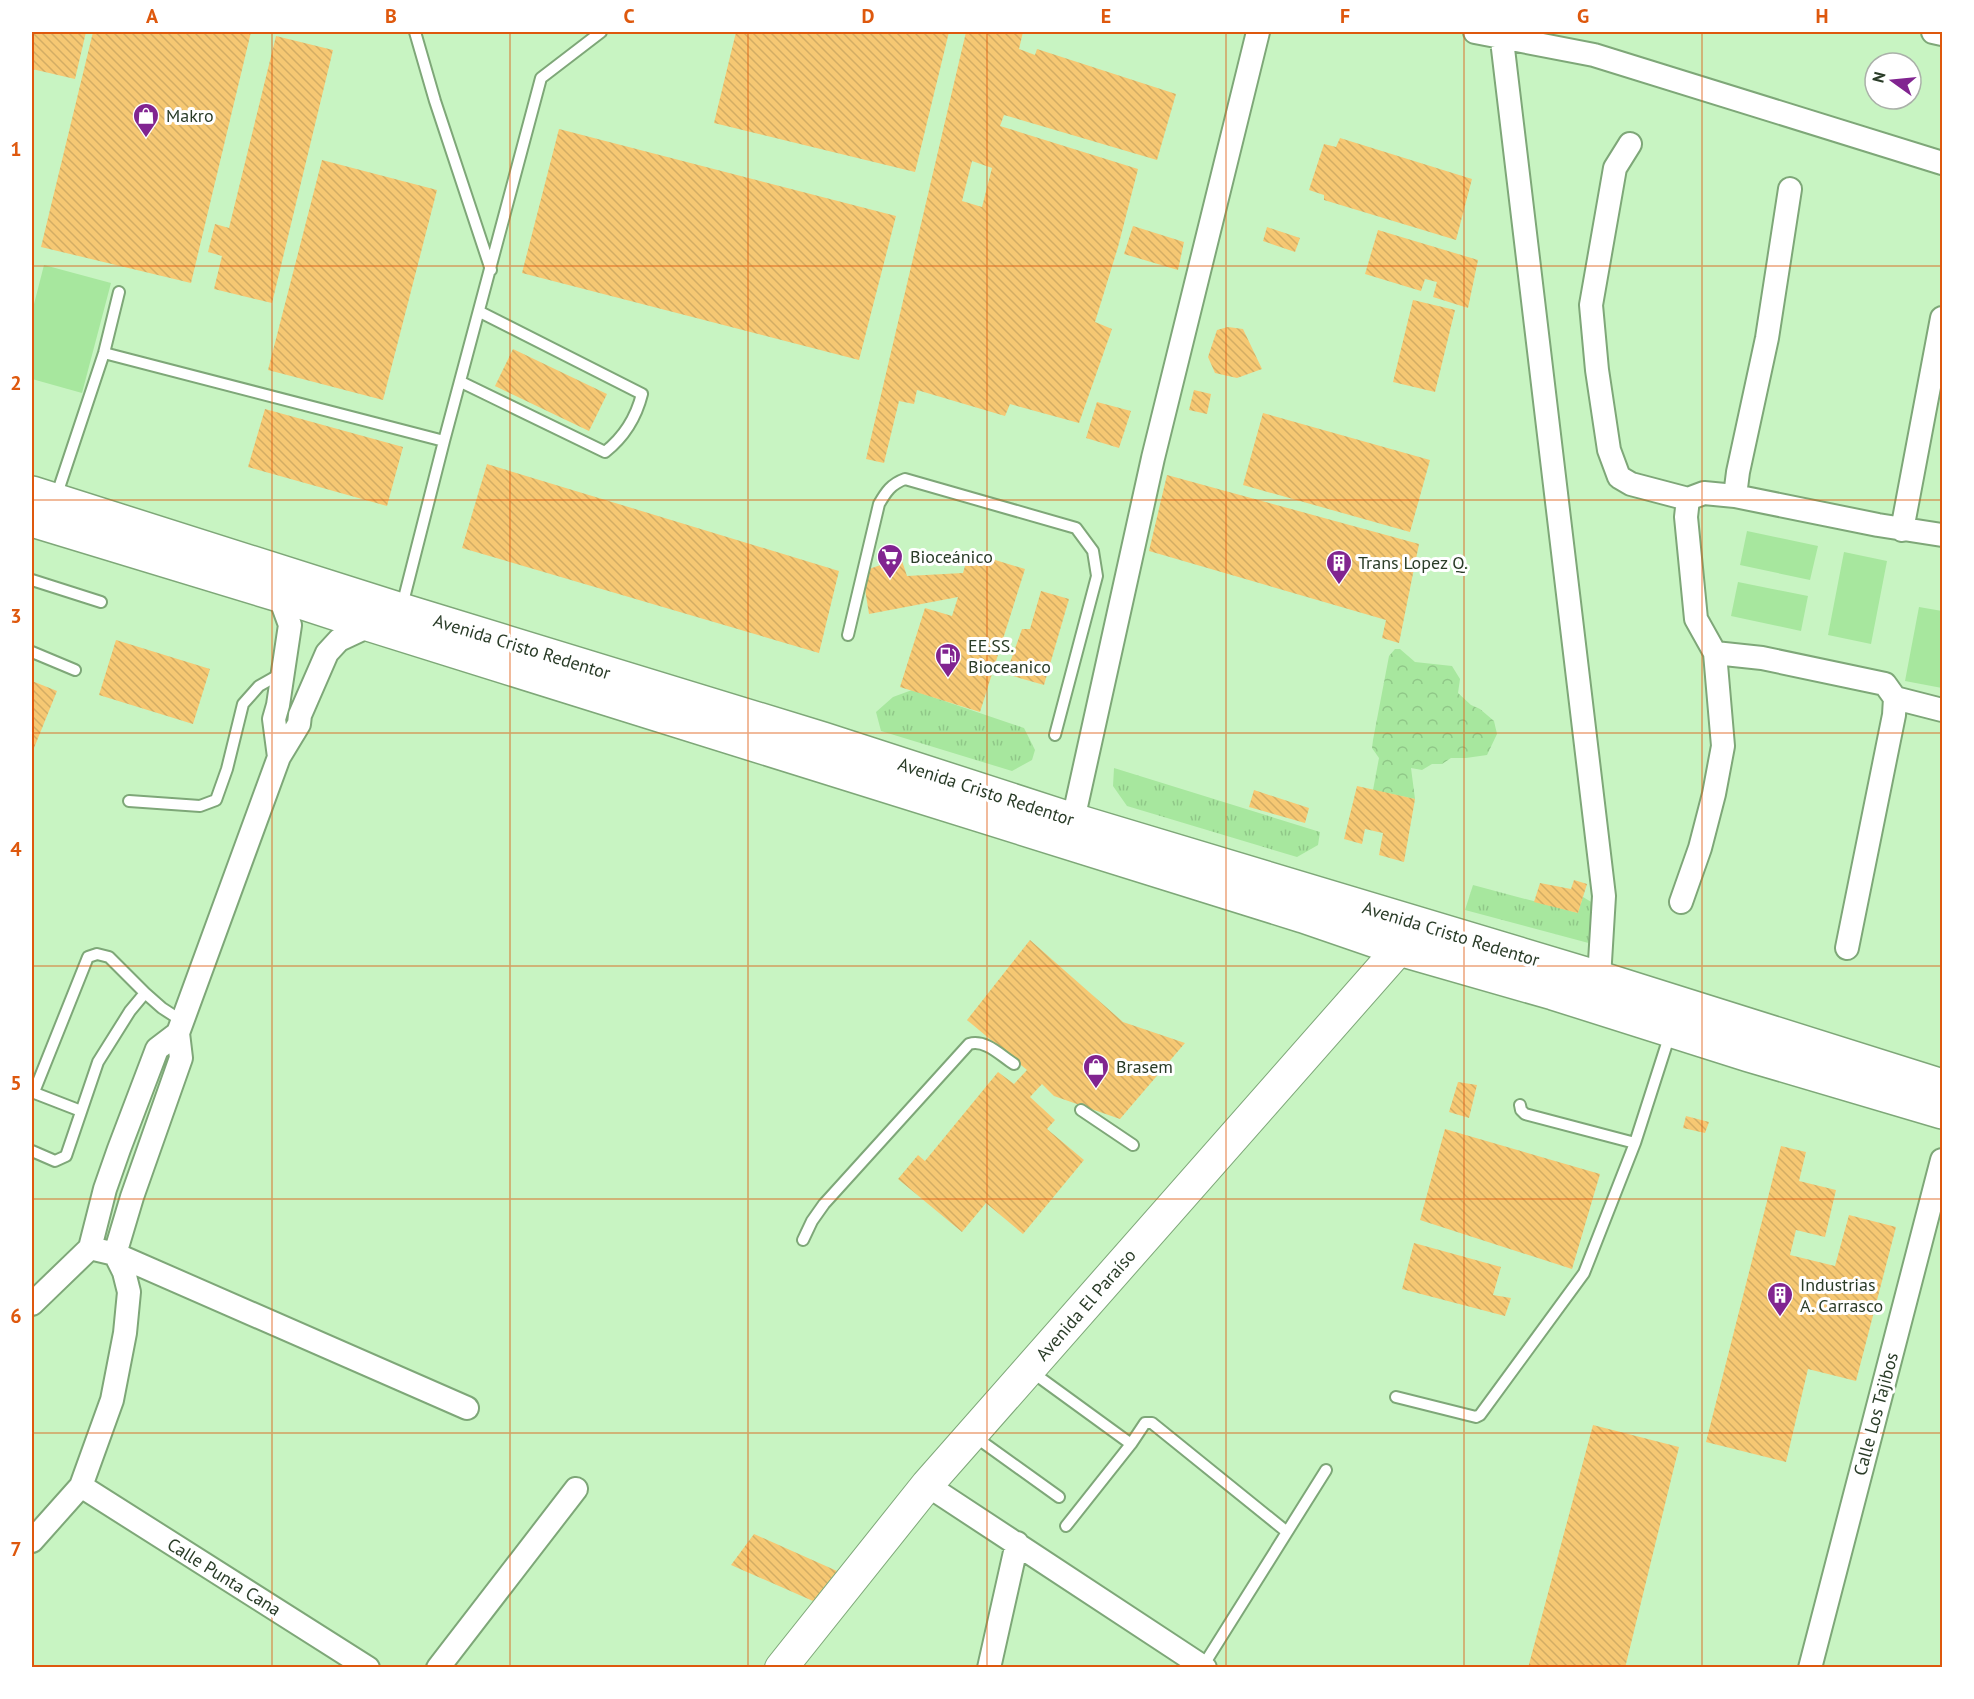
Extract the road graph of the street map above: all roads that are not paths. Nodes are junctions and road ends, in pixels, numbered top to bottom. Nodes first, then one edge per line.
1 (415, 32) edge
2 (601, 32) edge
3 (1257, 32) edge
4 (1475, 32) edge
5 (1933, 32) edge
6 (1501, 34) edge
7 (1942, 34) edge
8 (1540, 38) edge
9 (1630, 144) dead end
10 (1942, 164) edge
11 (1790, 189) dead end
12 (491, 270) junction
13 (119, 292) dead end
14 (480, 312) junction
15 (1942, 318) edge
16 (104, 353) junction
17 (461, 382) junction
18 (444, 441) junction
19 (1735, 496) junction
20 (1688, 499) junction
21 (39, 504) edge
22 (1902, 530) junction
23 (1942, 535) edge
24 (32, 580) edge
25 (279, 595) junction
26 (101, 602) dead end
27 (401, 610) junction
28 (371, 625) junction
29 (848, 635) dead end
30 (32, 652) edge
31 (1715, 653) junction
32 (75, 670) dead end
33 (282, 672) junction
34 (1895, 698) junction
35 (1942, 710) edge
36 (1055, 735) dead end
37 (279, 757) junction
38 (129, 801) dead end
39 (1073, 820) junction
40 (1681, 902) dead end
41 (1847, 948) dead end
42 (1399, 949) junction
43 (1599, 978) junction
44 (145, 993) junction
45 (180, 1027) junction
46 (1671, 1030) junction
47 (1014, 1064) dead end
48 (1942, 1086) edge
49 (33, 1092) edge
50 (1520, 1105) dead end
51 (1081, 1110) dead end
52 (81, 1111) junction
53 (1942, 1112) edge
54 (1635, 1143) junction
55 (1133, 1145) dead end
56 (119, 1149) junction
57 (32, 1151) edge
58 (146, 1159) junction
59 (1942, 1160) edge
60 (803, 1240) dead end
61 (90, 1248) junction
62 (115, 1254) junction
63 (35, 1297) edge
64 (1029, 1370) junction
65 (1396, 1397) dead end
66 (467, 1408) dead end
67 (972, 1434) junction
68 (1131, 1444) junction
69 (1326, 1470) dead end
70 (927, 1485) junction
71 (81, 1486) junction
72 (576, 1489) dead end
73 (1059, 1497) dead end
74 (1066, 1526) dead end
75 (1287, 1532) junction
76 (32, 1541) edge
77 (1017, 1543) junction
78 (1204, 1667) edge
79 (368, 1668) edge
80 (438, 1668) edge
81 (781, 1668) edge
82 (988, 1668) edge
83 (1810, 1668) edge

1 - 12 lane
2 - 12 lane
3 - 39 street
4 - 6 street
5 - 7 street
6 - 8 street
6 - 43 street
8 - 10 street
9 - 20 street
11 - 19 street
12 - 14 lane
13 - 16 lane
14 - 17 lane
14 - 17 lane
15 - 22 street
16 - 18 lane
16 - 21 lane
17 - 18 lane
18 - 27 lane
19 - 20 street
19 - 22 street
20 - 31 street
21 - 25 highway, Avenida Cristo Redentor
21 - 27 highway, Avenida Cristo Redentor
22 - 23 street
24 - 26 lane
25 - 28 highway, Avenida Cristo Redentor
25 - 33 street
27 - 39 highway, Avenida Cristo Redentor
28 - 37 street
28 - 42 highway, Avenida Cristo Redentor
29 - 36 lane
30 - 32 lane
31 - 34 street
31 - 40 street
33 - 37 street
33 - 38 lane
34 - 35 street
34 - 41 street
37 - 45 street
39 - 43 highway, Avenida Cristo Redentor
42 - 46 highway, Avenida Cristo Redentor
42 - 64 street, Avenida El Paraíso
43 - 48 highway, Avenida Cristo Redentor
44 - 45 lane
44 - 49 lane
44 - 52 lane
45 - 56 street
45 - 58 street
46 - 53 highway, Avenida Cristo Redentor
46 - 54 lane
47 - 60 lane
49 - 52 lane
50 - 54 lane
51 - 55 lane
52 - 57 lane
54 - 65 lane
56 - 58 street
56 - 61 street
58 - 62 street
59 - 83 street, Calle Los Tajibos
61 - 62 street
61 - 63 street
62 - 66 street
62 - 71 street
64 - 67 street, Avenida El Paraíso
64 - 68 lane
67 - 70 street, Avenida El Paraíso
67 - 73 lane
68 - 74 lane
68 - 75 lane
69 - 75 lane
70 - 77 street
70 - 81 street, Avenida El Paraíso
71 - 76 street
71 - 79 street, Calle Punta Cana
72 - 80 street
75 - 78 lane
77 - 78 street
77 - 82 street

